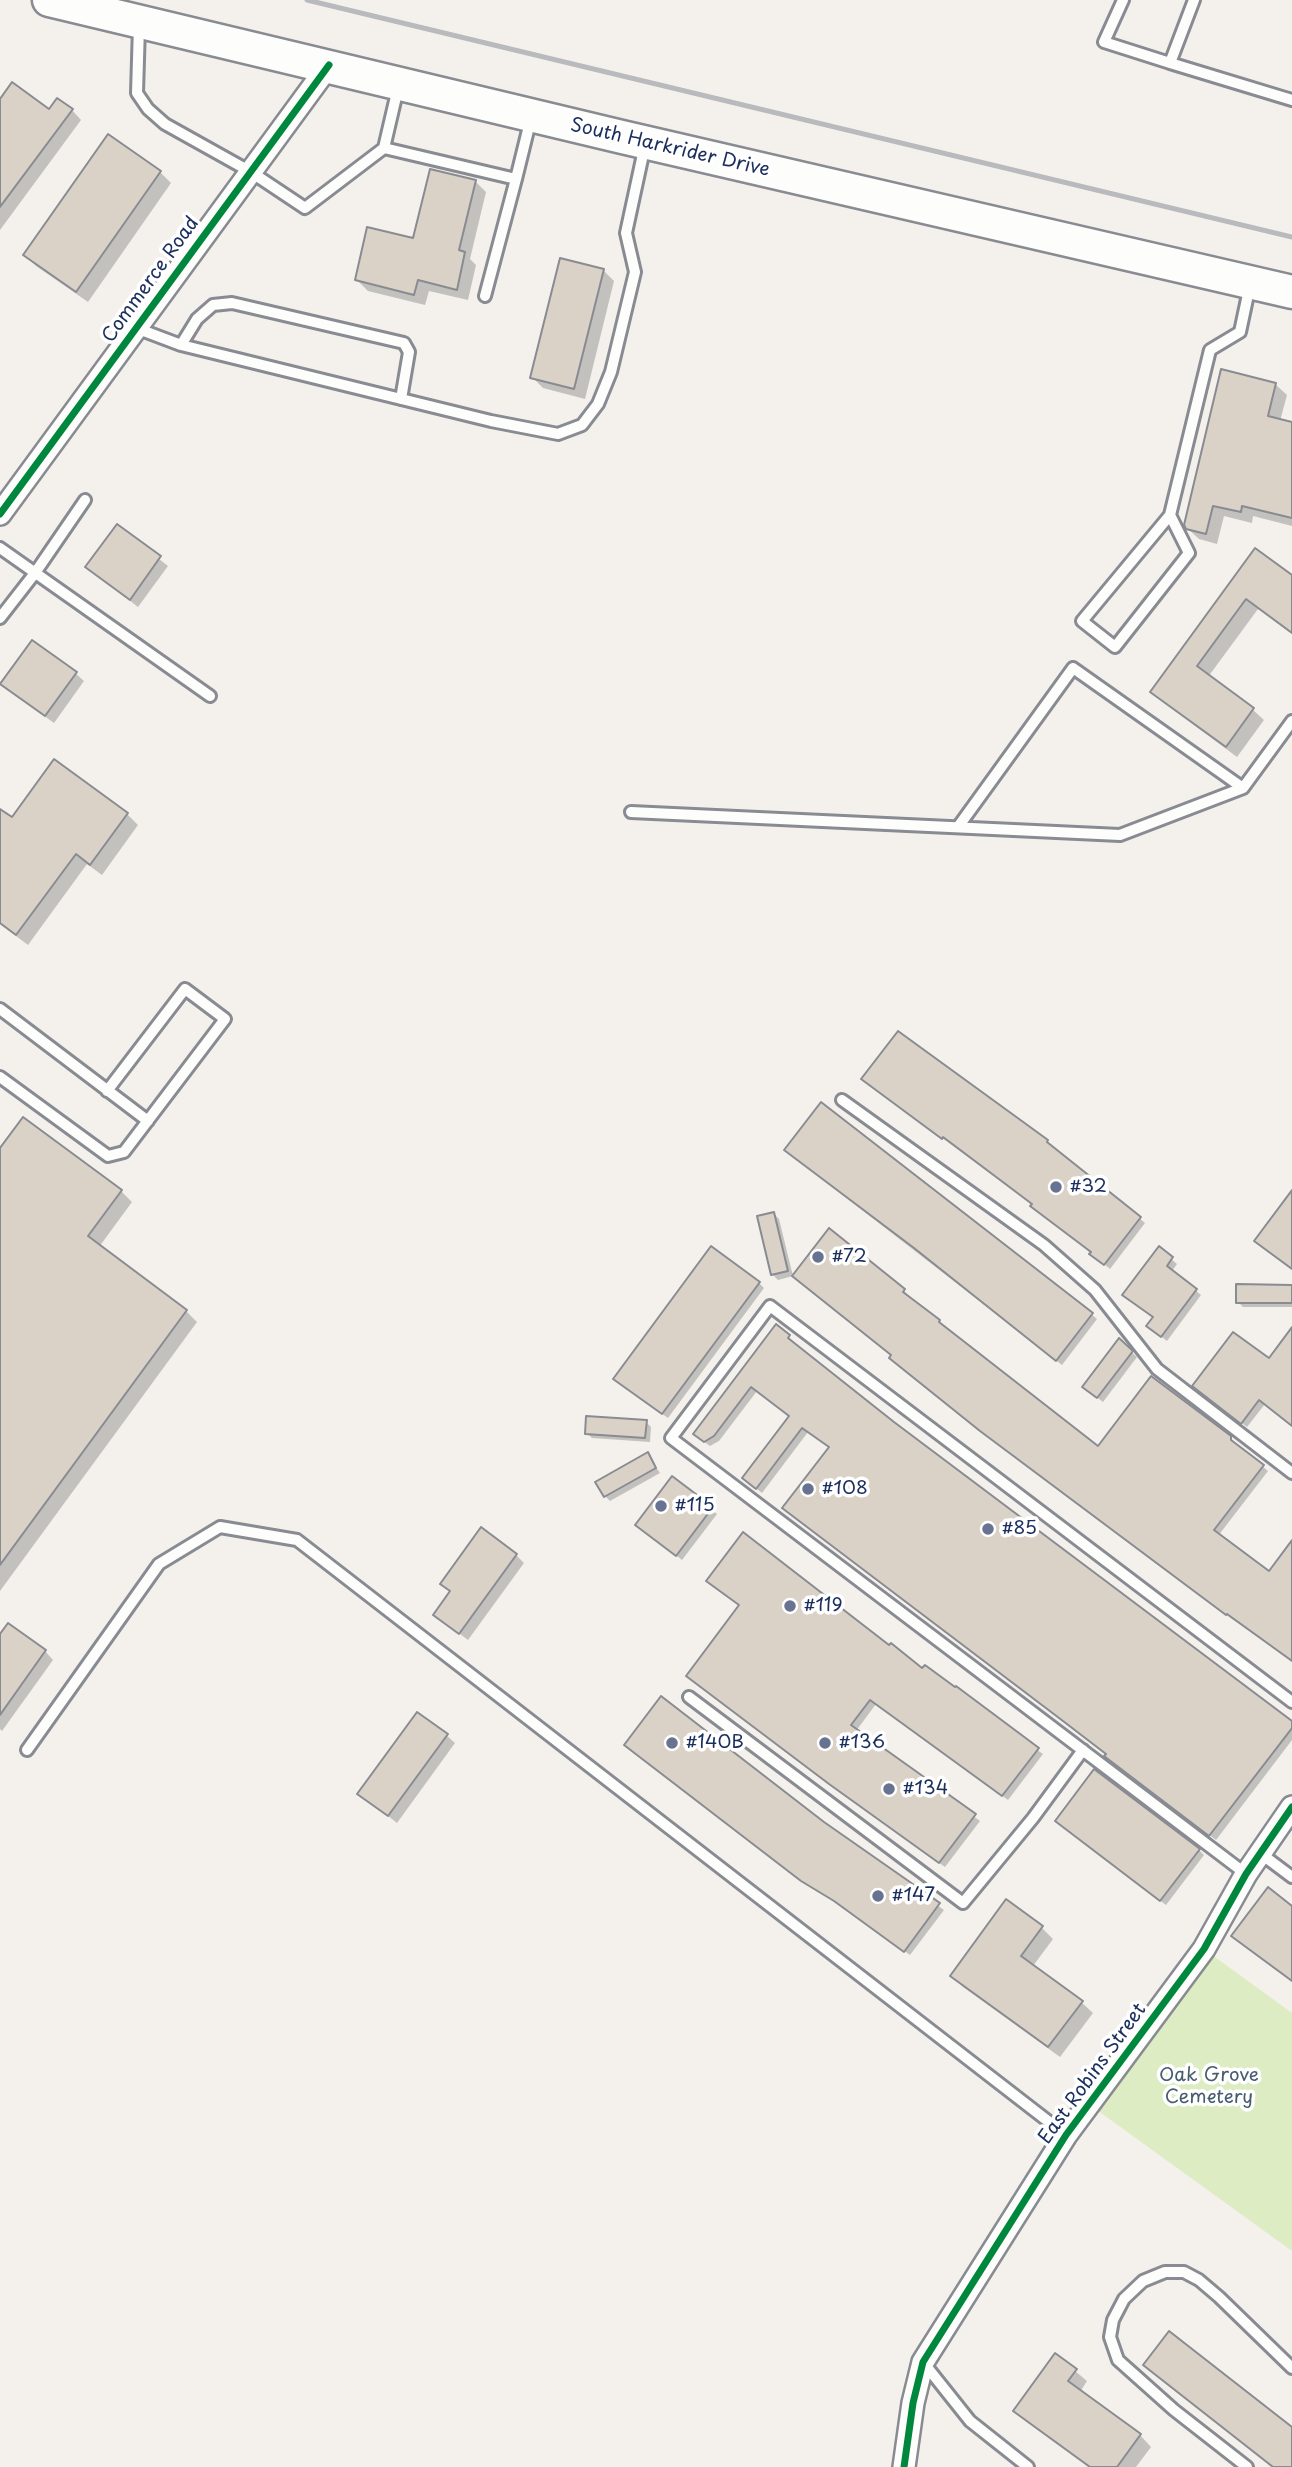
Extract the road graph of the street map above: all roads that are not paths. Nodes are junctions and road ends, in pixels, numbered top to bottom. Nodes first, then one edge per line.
1 (49, 0) edge
2 (1123, 0) edge
3 (1194, 0) edge
4 (139, 21) junction
5 (1170, 63) junction
6 (328, 65) junction
7 (400, 82) junction
8 (1292, 100) edge
9 (532, 115) junction
10 (646, 142) junction
11 (384, 148) junction
12 (251, 172) junction
13 (516, 179) junction
14 (1250, 282) junction
15 (1292, 292) edge
16 (485, 296) dead end
17 (136, 328) junction
18 (181, 345) junction
19 (401, 399) junction
20 (85, 500) dead end
21 (2, 508) edge
22 (1170, 515) junction
23 (0, 548) edge
24 (35, 573) junction
25 (0, 618) edge
26 (210, 696) dead end
27 (1292, 721) edge
28 (1243, 788) junction
29 (631, 812) dead end
30 (958, 827) junction
31 (0, 1009) edge
32 (1, 1079) edge
33 (107, 1091) junction
34 (842, 1100) dead end
35 (148, 1121) junction
36 (1292, 1473) edge
37 (689, 1697) dead end
38 (1292, 1702) edge
39 (27, 1750) dead end
40 (1083, 1750) junction
41 (1292, 1807) edge
42 (1261, 1853) junction
43 (1246, 1874) junction
44 (1292, 1877) edge
45 (1066, 2135) junction
46 (923, 2362) junction
47 (1292, 2368) edge
48 (904, 2467) edge
49 (1028, 2467) edge
50 (1247, 2467) edge

1 - 4 main road, South Harkrider Drive
2 - 5 lane
3 - 5 lane
4 - 6 main road, South Harkrider Drive
4 - 12 lane
5 - 8 lane
6 - 7 main road, South Harkrider Drive
6 - 12 street, Commerce Road
7 - 9 main road, South Harkrider Drive
7 - 11 lane
9 - 10 main road, South Harkrider Drive
9 - 13 lane
10 - 14 main road, South Harkrider Drive
10 - 19 lane
11 - 12 lane
11 - 13 lane
12 - 17 street, Commerce Road
13 - 16 lane
14 - 15 main road, South Harkrider Drive
14 - 22 lane
17 - 18 lane
17 - 21 street, Commerce Road
18 - 19 lane
18 - 19 lane
20 - 24 lane
22 - 22 lane
23 - 24 lane
24 - 25 lane
24 - 26 lane
27 - 28 lane
28 - 30 lane
28 - 30 lane
29 - 30 lane
31 - 33 lane
32 - 35 lane
33 - 35 lane
33 - 35 lane
34 - 36 lane
37 - 40 lane
38 - 40 lane
39 - 45 lane
40 - 43 lane
41 - 42 street, East Robins Street
42 - 43 street, East Robins Street
42 - 44 lane
43 - 45 street, East Robins Street
45 - 46 street, East Robins Street
46 - 48 street, East Robins Street
46 - 49 lane
47 - 50 lane

